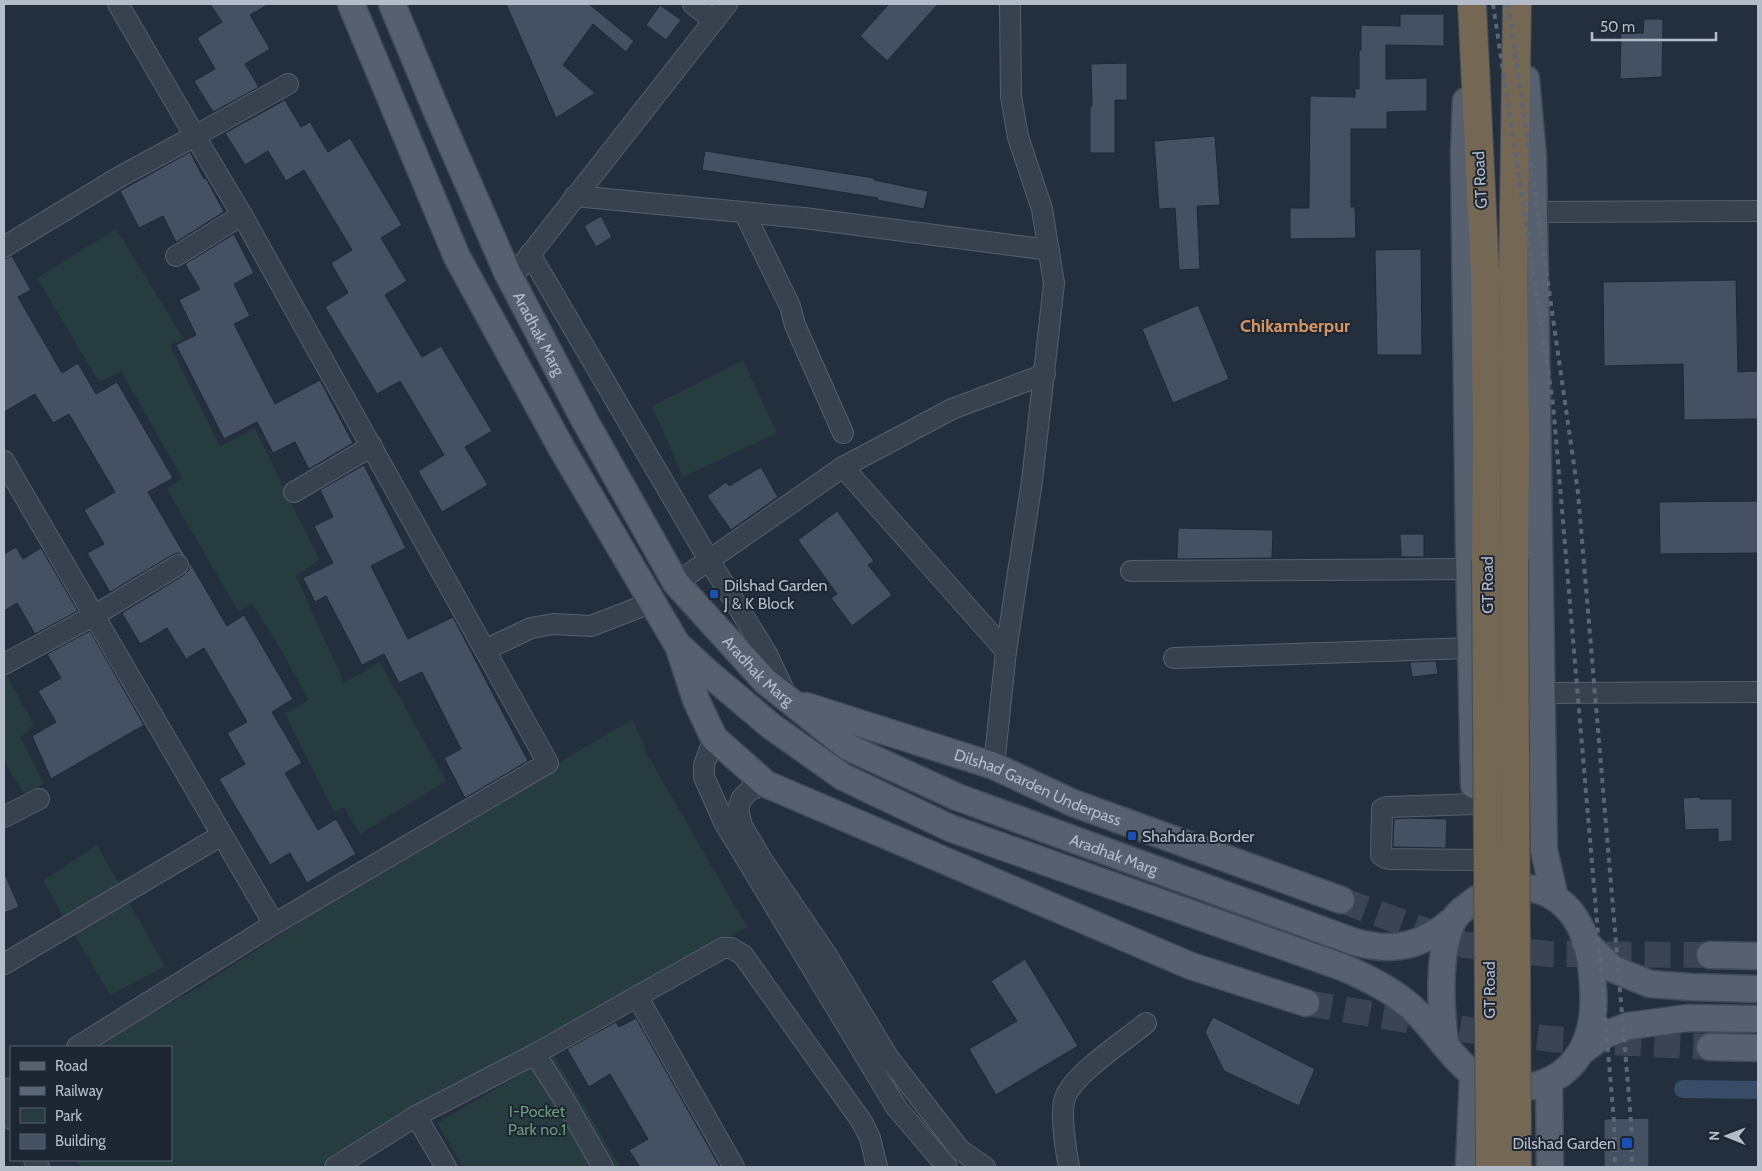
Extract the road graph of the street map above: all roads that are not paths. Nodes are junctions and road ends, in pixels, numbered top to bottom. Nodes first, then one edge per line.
1 (118, 4) edge
2 (350, 4) edge
3 (392, 4) edge
4 (693, 4) edge
5 (727, 4) edge
6 (1010, 4) edge
7 (1471, 4) edge
8 (1517, 4) edge
9 (714, 21) junction
10 (288, 84) dead end
11 (194, 136) junction
12 (575, 196) junction
13 (1758, 211) edge
14 (744, 212) junction
15 (1534, 212) junction
16 (242, 215) junction
17 (4, 247) edge
18 (1049, 250) junction
19 (530, 254) junction
20 (176, 256) dead end
21 (511, 278) junction
22 (478, 294) junction
23 (534, 323) junction
24 (1045, 374) junction
25 (843, 433) dead end
26 (372, 446) junction
27 (4, 461) edge
28 (843, 467) junction
29 (294, 492) dead end
30 (709, 560) junction
31 (1478, 564) junction
32 (178, 565) dead end
33 (1131, 571) dead end
34 (676, 583) junction
35 (653, 602) junction
36 (95, 615) junction
37 (677, 644) junction
38 (1471, 648) junction
39 (485, 650) junction
40 (1006, 651) junction
41 (1174, 658) dead end
42 (4, 664) edge
43 (1758, 692) edge
44 (1541, 693) junction
45 (789, 701) junction
46 (714, 738) junction
47 (994, 766) junction
48 (766, 784) junction
49 (39, 798) dead end
50 (1475, 804) junction
51 (4, 817) edge
52 (732, 819) junction
53 (222, 835) junction
54 (1476, 860) junction
55 (1477, 898) junction
56 (1555, 898) junction
57 (1341, 900) tunnel mouth
58 (1453, 920) junction
59 (274, 924) junction
60 (1585, 942) junction
61 (1710, 955) tunnel mouth
62 (1758, 956) edge
63 (4, 964) edge
64 (1758, 989) edge
65 (636, 996) junction
66 (1306, 1003) tunnel mouth
67 (1758, 1019) edge
68 (1146, 1023) dead end
69 (861, 1030) junction
70 (1445, 1044) junction
71 (78, 1046) edge
72 (1710, 1047) tunnel mouth
73 (1758, 1048) edge
74 (1582, 1052) junction
75 (535, 1054) junction
76 (1473, 1075) junction
77 (1549, 1081) junction
78 (4, 1106) edge
79 (416, 1116) junction
80 (10, 1117) edge
81 (951, 1139) junction
82 (942, 1165) edge
83 (335, 1167) edge
84 (446, 1167) edge
85 (603, 1167) edge
86 (734, 1167) edge
87 (877, 1167) edge
88 (985, 1167) edge
89 (1069, 1167) edge
90 (1468, 1167) edge
91 (1490, 1167) edge
92 (1517, 1167) edge
93 (1550, 1167) edge

1 - 11 street
2 - 22 main road, Aradhak Marg
3 - 21 main road, Aradhak Marg
4 - 9 street
5 - 9 street
6 - 18 street
7 - 31 main road, GT Road
7 - 31 highway, GT Road
8 - 15 main road, GT Road
8 - 92 highway, GT Road, bridge
9 - 12 street
10 - 11 street
11 - 16 street
11 - 17 street
12 - 14 street
12 - 19 street
13 - 15 street
14 - 18 street
14 - 25 street
15 - 44 main road, GT Road
16 - 20 street
16 - 26 street
18 - 24 street
19 - 21 street
19 - 30 street
21 - 23 main road, Aradhak Marg
22 - 23 main road
22 - 35 main road, Aradhak Marg
23 - 34 main road, Aradhak Marg
24 - 28 street
24 - 40 street
26 - 29 street
26 - 39 street
27 - 36 street
28 - 30 street
28 - 40 street
30 - 34 street
30 - 45 street
31 - 33 street
31 - 38 main road, GT Road
31 - 91 highway, GT Road, bridge
32 - 36 street
34 - 45 main road, Aradhak Marg
35 - 37 main road, Aradhak Marg
35 - 39 street
36 - 42 street
36 - 53 street
37 - 46 main road, Aradhak Marg
37 - 70 main road, Aradhak Marg
38 - 41 street
38 - 50 main road, GT Road
39 - 59 street
40 - 47 street
43 - 44 street
44 - 56 main road, GT Road
45 - 47 main road, Dilshad Garden Underpass
45 - 58 main road, Aradhak Marg
46 - 48 main road, Aradhak Marg
46 - 52 street
47 - 57 main road, Dilshad Garden Underpass
48 - 52 street
48 - 66 main road
49 - 51 street
50 - 54 main road, GT Road
50 - 54 street
52 - 69 street
53 - 59 street
53 - 63 street
54 - 55 main road, GT Road
55 - 56 main road
55 - 58 main road, Aradhak Marg
56 - 60 main road
58 - 70 main road
59 - 71 street
60 - 64 main road
60 - 74 main road
61 - 62 main road
65 - 75 street
65 - 86 street
65 - 87 street
67 - 74 main road
68 - 89 street
69 - 81 street
69 - 82 street
70 - 76 main road, Aradhak Marg
72 - 73 main road
74 - 77 main road
75 - 79 street
75 - 85 street
76 - 77 main road
76 - 90 main road
77 - 93 main road
78 - 80 street
79 - 83 street
79 - 84 street
81 - 82 street
81 - 88 street

